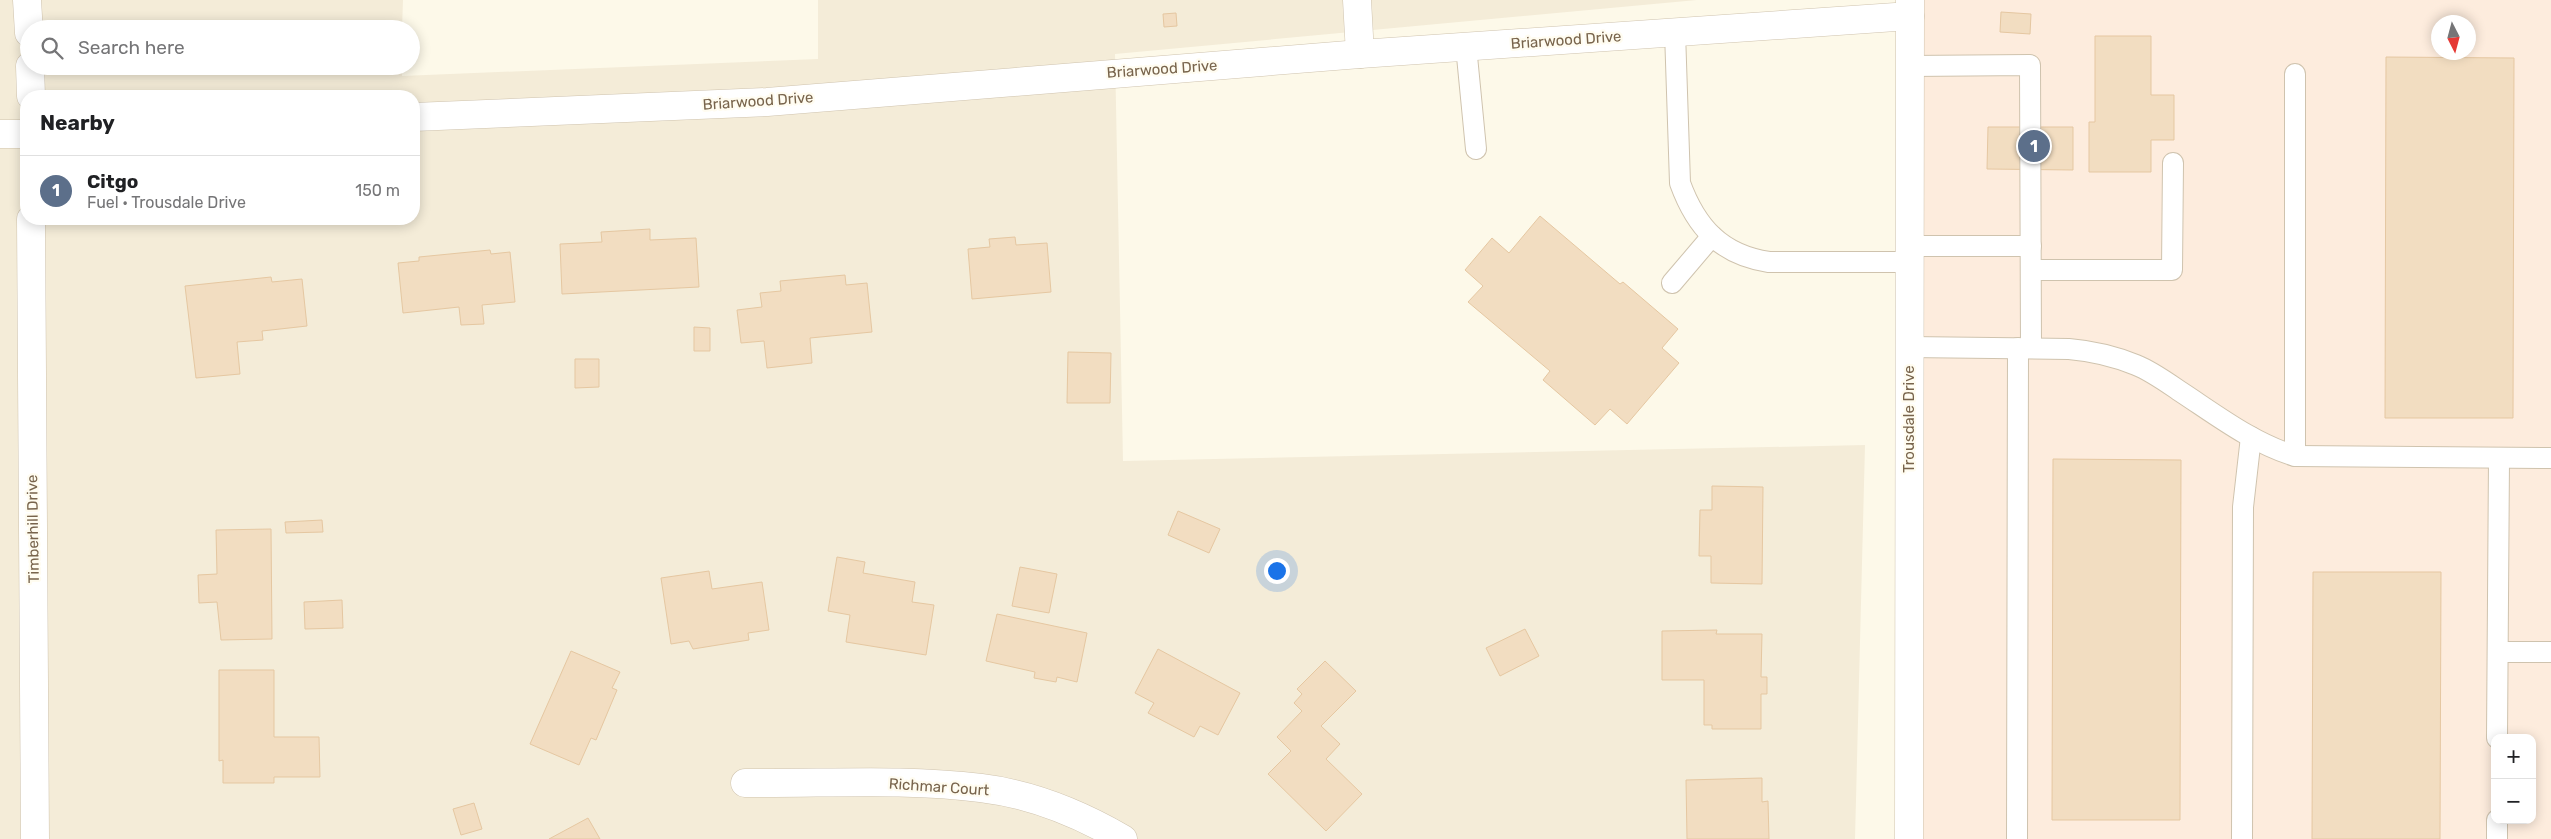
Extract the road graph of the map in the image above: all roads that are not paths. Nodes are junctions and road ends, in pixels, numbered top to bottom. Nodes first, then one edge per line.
1 (27, 0) edge
2 (1356, 0) edge
3 (1910, 8) edge
4 (28, 20) edge
5 (1675, 32) junction
6 (1466, 46) junction
7 (1360, 54) junction
8 (1910, 66) junction
9 (2296, 74) dead end
10 (31, 75) edge
11 (32, 90) edge
12 (420, 117) edge
13 (0, 134) edge
14 (20, 134) edge
15 (1476, 149) dead end
16 (2173, 163) dead end
17 (31, 225) edge
18 (1712, 236) junction
19 (2031, 246) junction
20 (1909, 254) junction
21 (2031, 270) junction
22 (1672, 283) dead end
23 (1910, 347) junction
24 (2025, 348) junction
25 (2251, 437) junction
26 (2295, 456) junction
27 (2551, 458) edge
28 (2499, 459) junction
29 (2498, 652) junction
30 (2551, 652) edge
31 (2497, 734) edge
32 (745, 783) dead end
33 (2497, 824) edge
34 (35, 839) edge
35 (1123, 839) edge
36 (1908, 839) edge
37 (2017, 839) edge
38 (2242, 839) edge
39 (2497, 839) edge

1 - 4 street
2 - 7 street
3 - 5 street, Briarwood Drive
3 - 8 street, Trousdale Drive
5 - 6 street, Briarwood Drive
5 - 18 lane
6 - 7 street, Briarwood Drive
6 - 15 lane
7 - 12 street, Briarwood Drive
8 - 19 lane
8 - 20 street, Trousdale Drive
9 - 26 lane
10 - 11 street
13 - 14 street
16 - 21 lane
17 - 34 street, Timberhill Drive
18 - 20 lane
18 - 22 lane
19 - 20 lane
19 - 21 lane
20 - 23 street, Trousdale Drive
21 - 24 lane
23 - 24 lane
23 - 36 street, Trousdale Drive
24 - 25 lane
24 - 37 lane
25 - 26 lane
25 - 38 lane
26 - 28 lane
27 - 28 lane
28 - 29 lane
29 - 30 lane
29 - 31 lane
32 - 35 street, Richmar Court
33 - 39 lane

